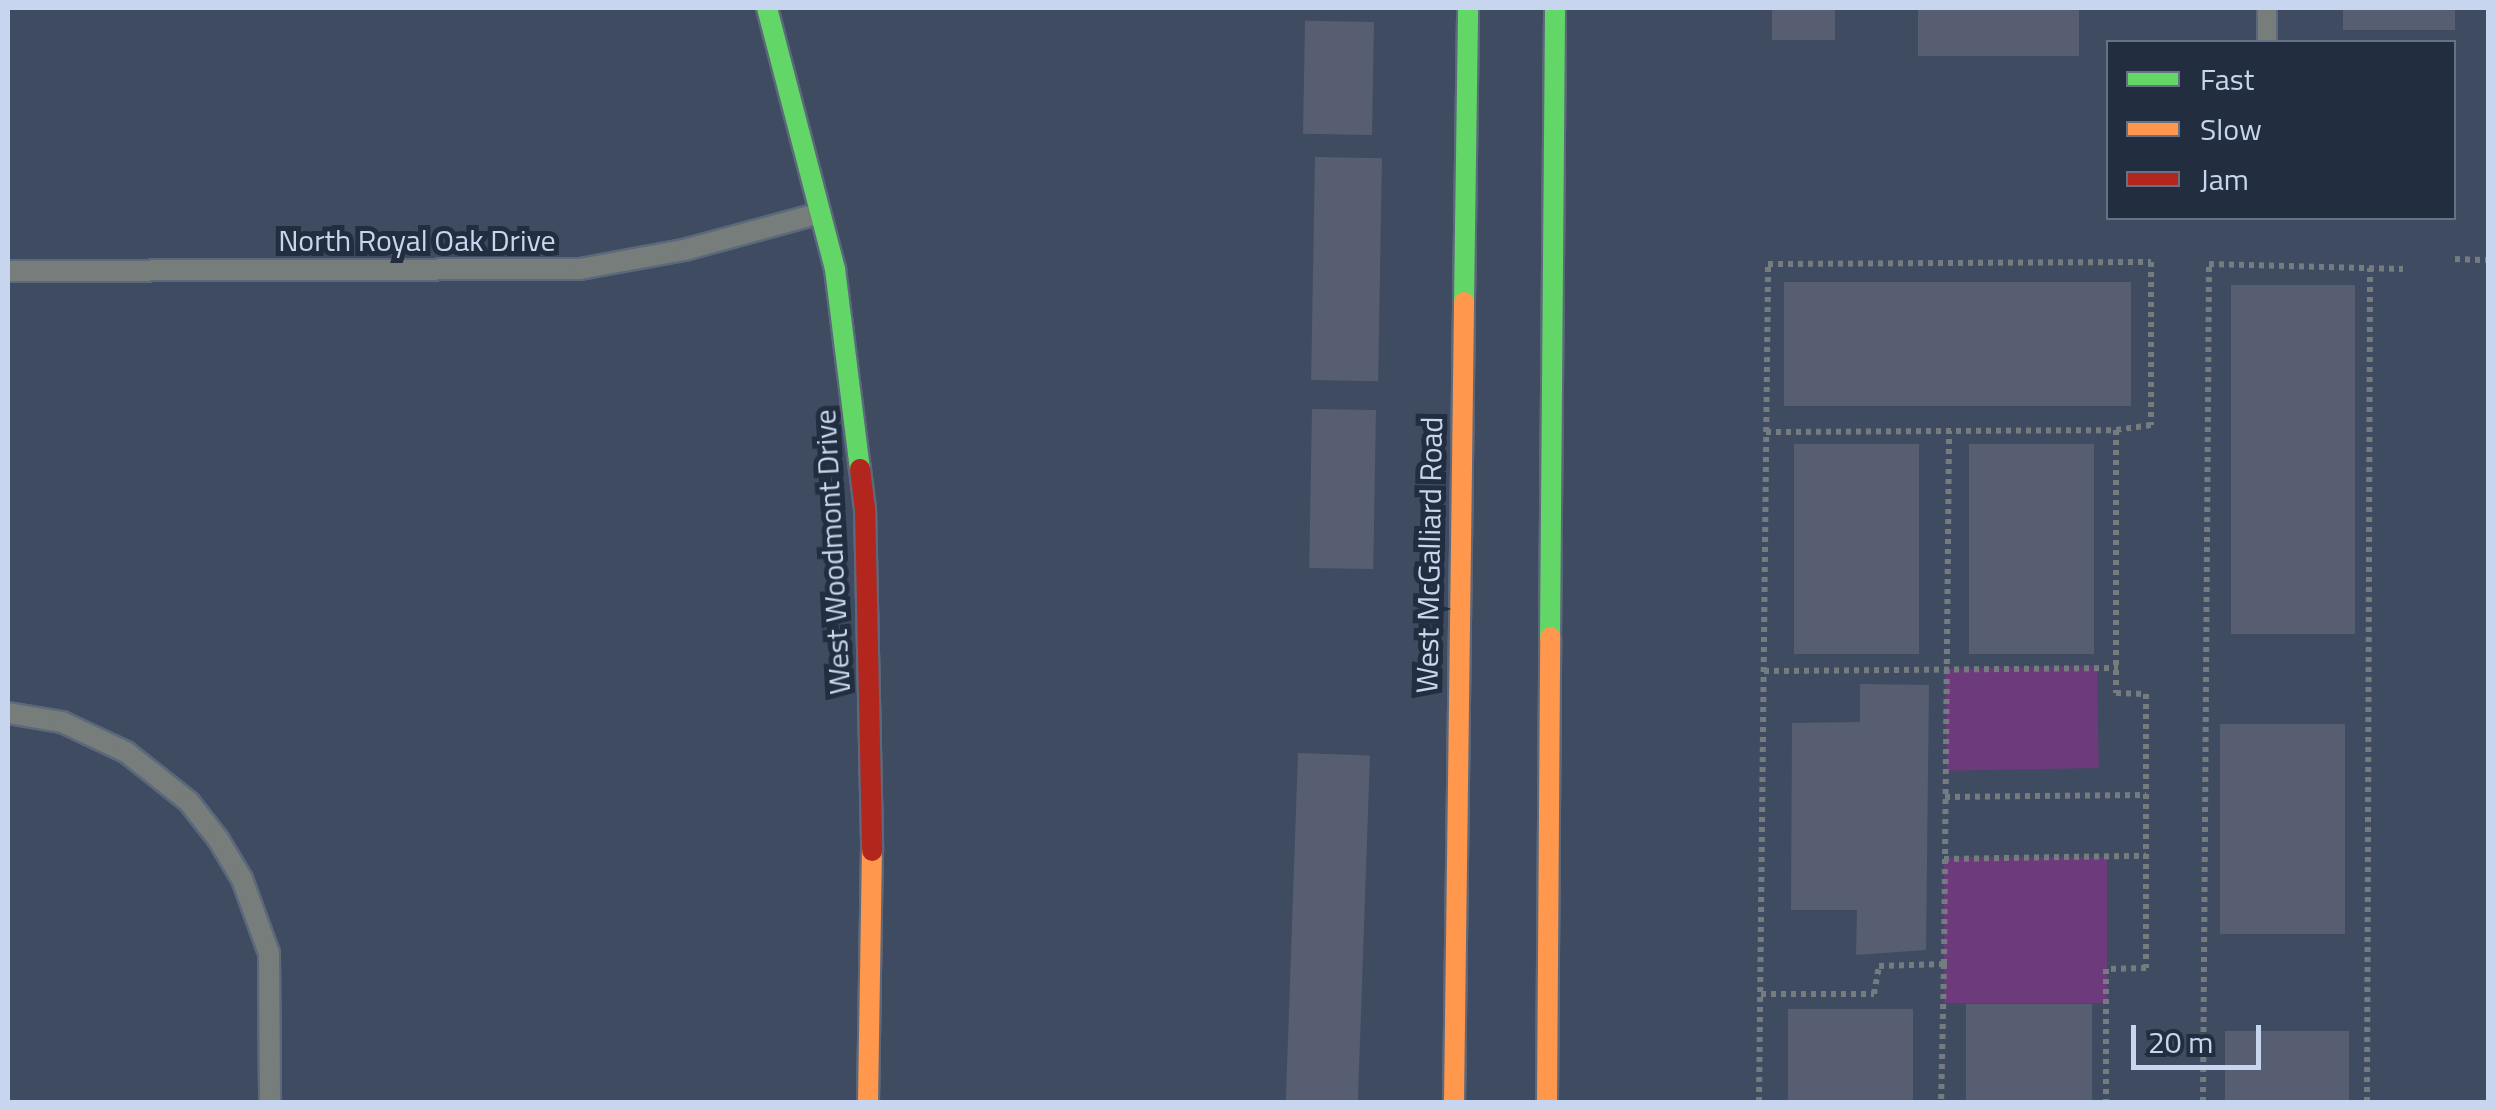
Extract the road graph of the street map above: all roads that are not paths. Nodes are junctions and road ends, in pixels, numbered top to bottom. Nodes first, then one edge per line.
1 (767, 8) edge
2 (1468, 8) edge
3 (1555, 8) edge
4 (2267, 8) edge
5 (2267, 40) edge
6 (820, 213) junction
7 (8, 271) edge
8 (8, 713) edge
9 (270, 1102) edge
10 (868, 1102) edge
11 (1454, 1102) edge
12 (1546, 1102) edge

1 - 6 main road, West Woodmont Drive
2 - 11 main road, West McGalliard Road
3 - 12 main road
4 - 5 lane
6 - 7 street, North Royal Oak Drive
6 - 10 main road, West Woodmont Drive
8 - 9 street

